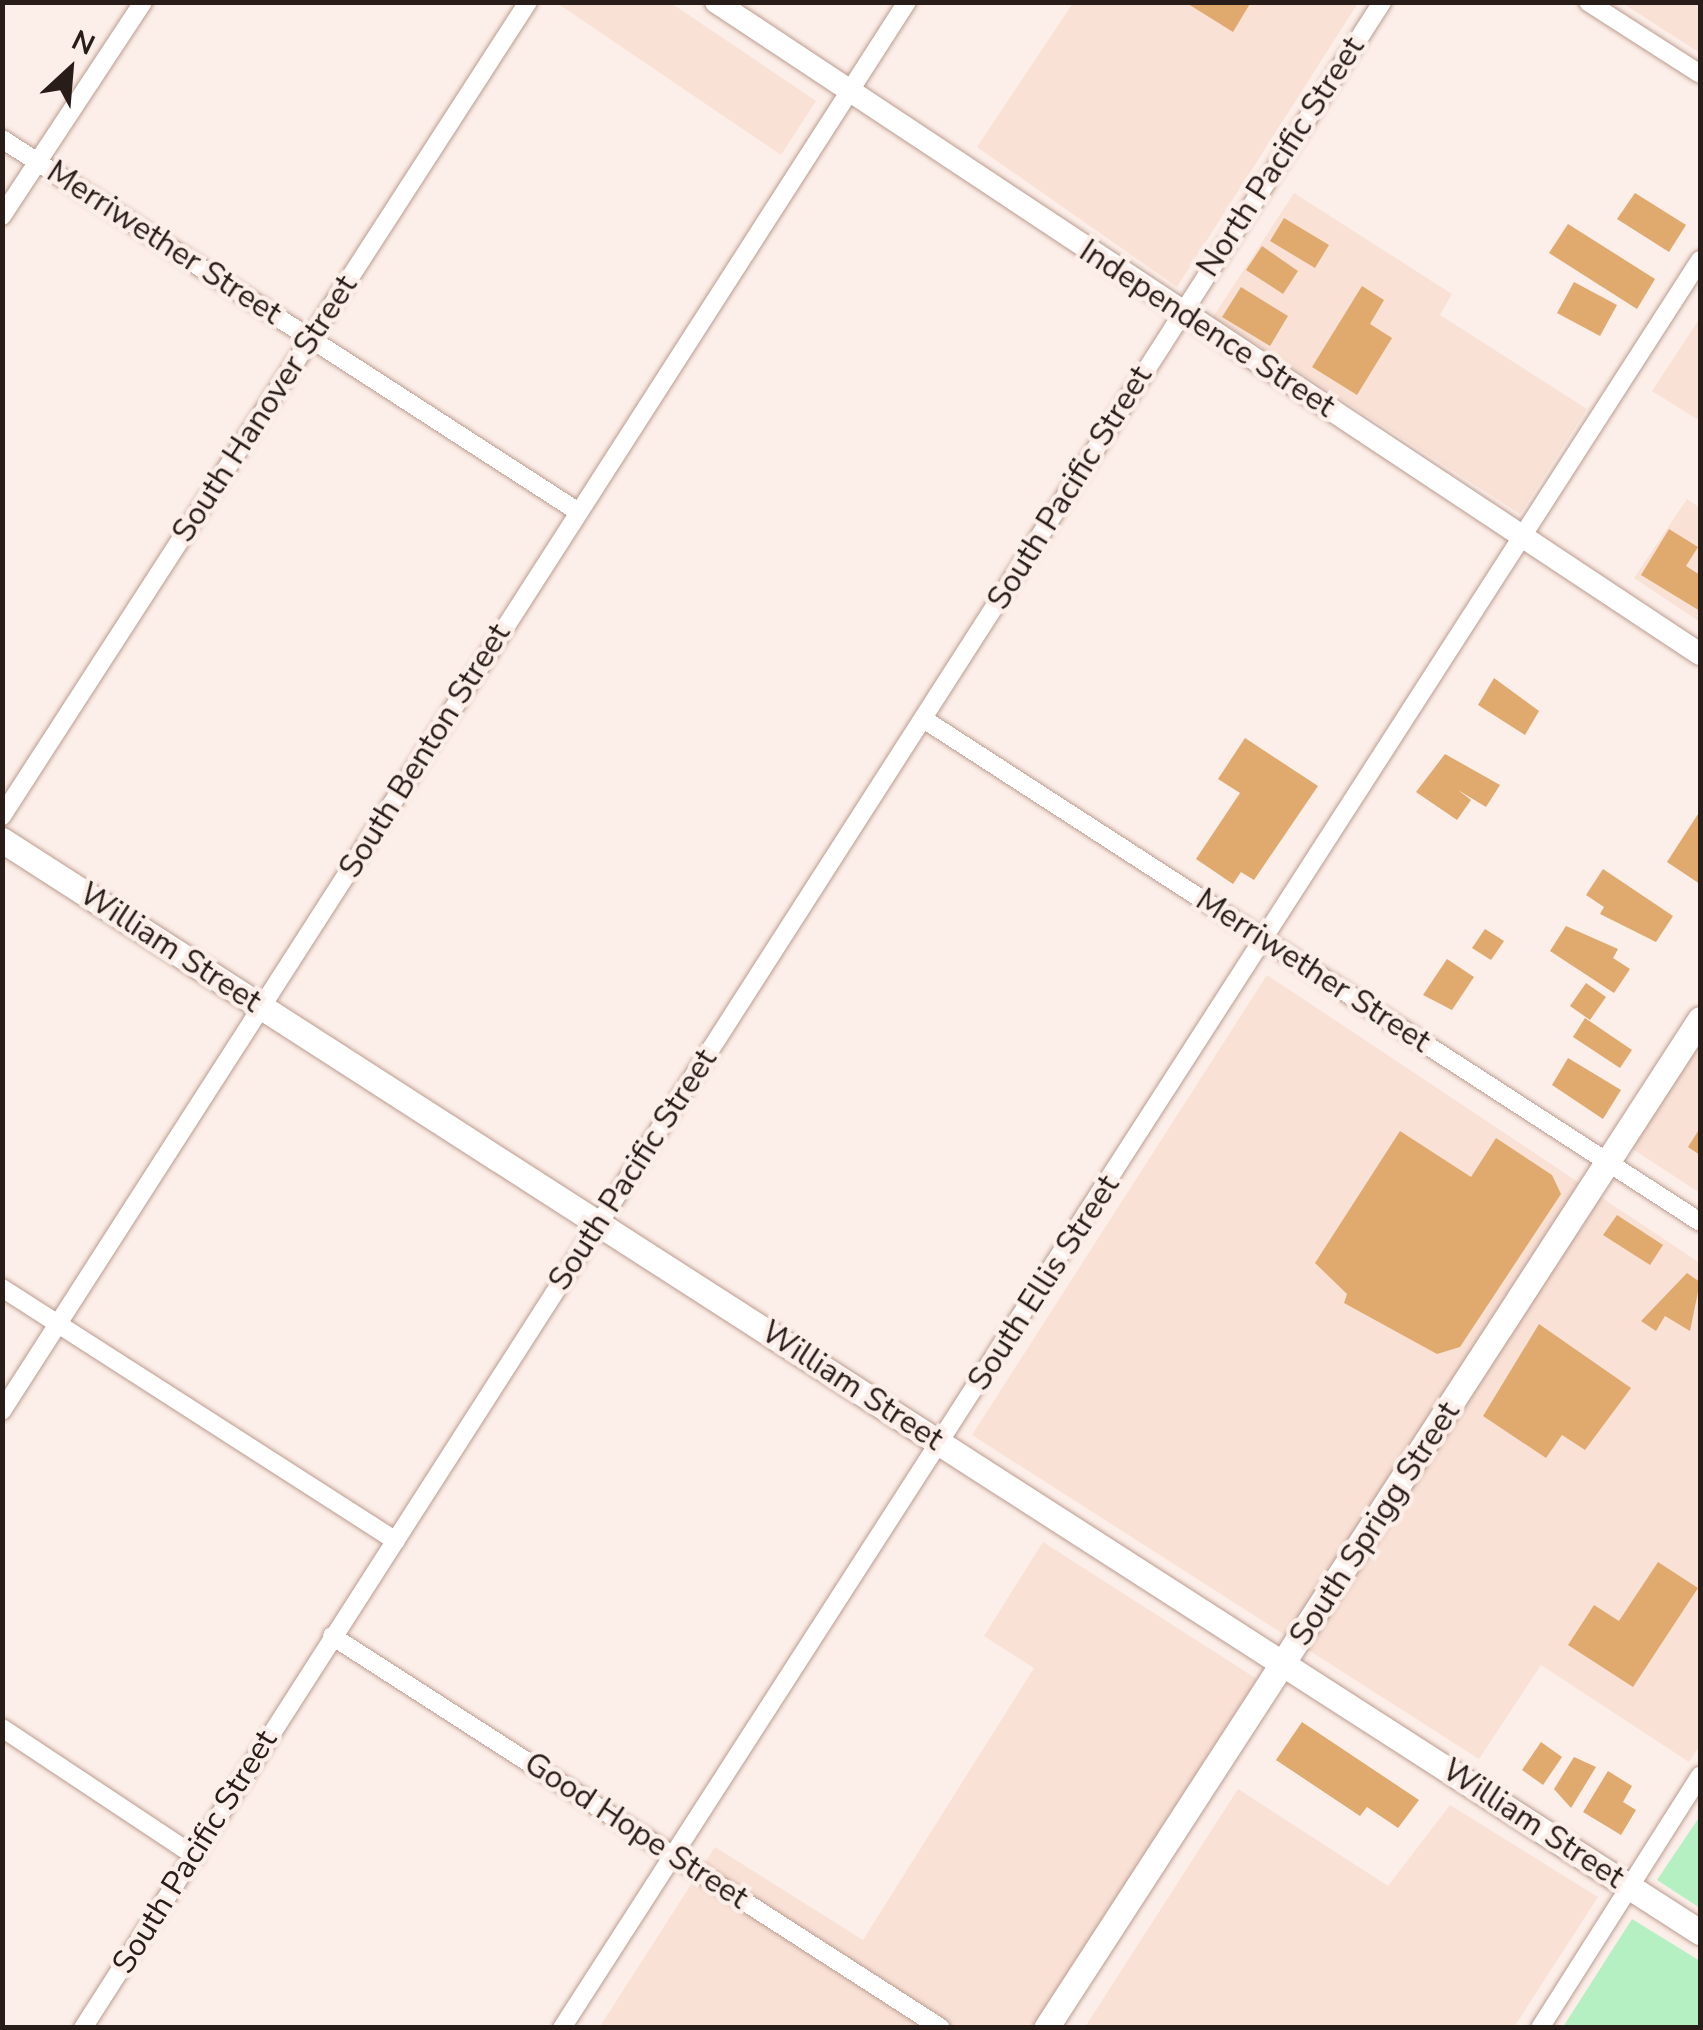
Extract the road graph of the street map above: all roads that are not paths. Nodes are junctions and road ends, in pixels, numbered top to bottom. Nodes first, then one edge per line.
1 (143, 2) edge
2 (528, 2) edge
3 (716, 2) edge
4 (906, 2) edge
5 (1382, 2) edge
6 (1588, 2) edge
7 (1700, 74) edge
8 (847, 92) junction
9 (2, 139) edge
10 (37, 162) junction
11 (2, 216) edge
12 (1700, 260) edge
13 (1181, 312) junction
14 (311, 338) junction
15 (578, 511) junction
16 (1520, 535) junction
17 (1700, 654) edge
18 (925, 720) junction
19 (2, 816) edge
20 (2, 840) edge
21 (1263, 939) junction
22 (262, 1008) junction
23 (1700, 1019) edge
24 (1609, 1163) junction
25 (1700, 1222) edge
26 (598, 1223) junction
27 (2, 1288) edge
28 (59, 1324) junction
29 (2, 1411) edge
30 (941, 1444) junction
31 (396, 1541) junction
32 (332, 1636) junction
33 (1284, 1664) junction
34 (2, 1728) edge
35 (1700, 1776) edge
36 (194, 1856) junction
37 (674, 1856) junction
38 (1630, 1887) junction
39 (1700, 1932) edge
40 (83, 2028) edge
41 (562, 2028) edge
42 (941, 2028) edge
43 (1046, 2028) edge
44 (1540, 2028) edge

1 - 10 street
2 - 14 street, South Hanover Street
3 - 8 street, Independence Street
4 - 8 street, South Benton Street
5 - 13 street, North Pacific Street
6 - 7 street
8 - 13 street, Independence Street
8 - 15 street, South Benton Street
9 - 10 street, Merriwether Street
10 - 11 street
10 - 14 street, Merriwether Street
12 - 16 street, South Ellis Street
13 - 16 street, Independence Street
13 - 18 street, South Pacific Street
14 - 15 street, Merriwether Street
14 - 19 street, South Hanover Street
15 - 22 street, South Benton Street
16 - 17 street, Independence Street
16 - 21 street, South Ellis Street
18 - 21 street, Merriwether Street
18 - 26 street, South Pacific Street
20 - 22 main road, William Street
21 - 24 street, Merriwether Street
21 - 30 street, South Ellis Street
22 - 26 main road, William Street
22 - 28 street, South Benton Street
23 - 24 main road, South Sprigg Street
24 - 25 street, Merriwether Street
24 - 33 main road, South Sprigg Street
26 - 30 main road, William Street
26 - 31 street, South Pacific Street
27 - 28 street
28 - 29 street, South Benton Street
28 - 31 street
30 - 33 main road, William Street
30 - 37 street, South Ellis Street
31 - 32 street, South Pacific Street
32 - 36 street, South Pacific Street
32 - 37 street, Good Hope Street
33 - 38 main road, William Street
33 - 43 main road, South Sprigg Street
34 - 36 street
35 - 38 street
36 - 40 street, South Pacific Street
37 - 41 street, South Ellis Street
37 - 42 street, Good Hope Street
38 - 39 main road, William Street
38 - 44 street

